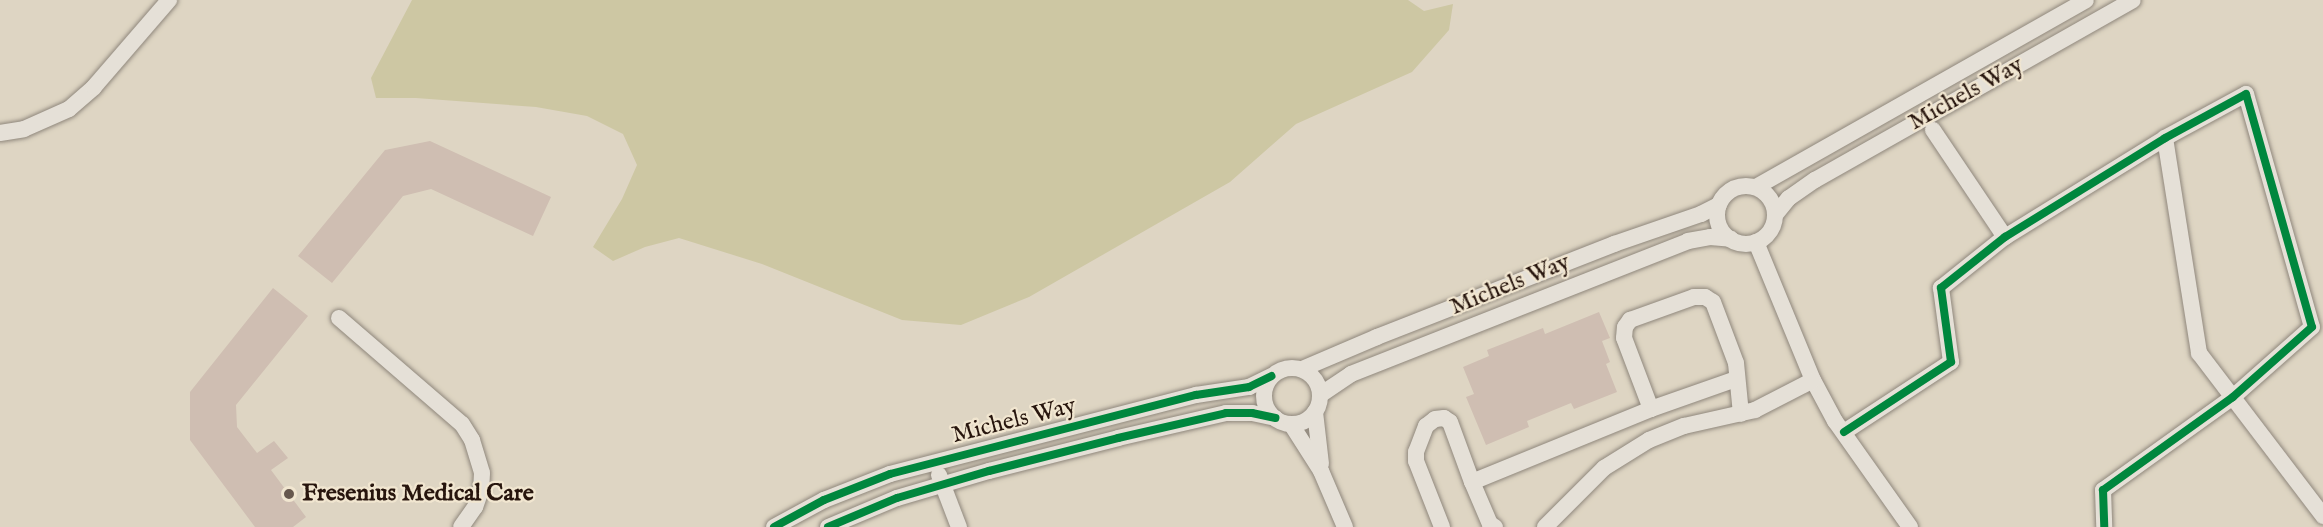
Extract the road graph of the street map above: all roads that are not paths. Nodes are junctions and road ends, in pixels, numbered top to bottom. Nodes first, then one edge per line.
1 (169, 0) edge
2 (2086, 0) edge
3 (2133, 0) edge
4 (1933, 130) dead end
5 (0, 133) edge
6 (2165, 138) junction
7 (1756, 187) junction
8 (1719, 205) junction
9 (1775, 215) junction
10 (2005, 237) junction
11 (1731, 239) junction
12 (1756, 242) junction
13 (339, 318) dead end
14 (1302, 369) junction
15 (1272, 376) junction
16 (1736, 379) junction
17 (1813, 380) junction
18 (1320, 395) junction
19 (2233, 397) junction
20 (1651, 409) junction
21 (1315, 412) junction
22 (1741, 414) junction
23 (1275, 418) junction
24 (1291, 424) junction
25 (1844, 432) junction
26 (935, 461) junction
27 (1322, 471) junction
28 (1472, 482) junction
29 (942, 484) junction
30 (2323, 516) edge
31 (1491, 526) edge
32 (461, 527) edge
33 (774, 527) edge
34 (828, 527) edge
35 (959, 527) edge
36 (1345, 527) edge
37 (1442, 527) edge
38 (1545, 527) edge
39 (1910, 527) edge
40 (2104, 527) edge

1 - 5 street
2 - 7 street, Michels Way
3 - 9 street, Michels Way
4 - 10 street
6 - 10 street
6 - 19 street
6 - 19 street
7 - 8 street
7 - 9 street
8 - 11 street
8 - 14 street, Michels Way
9 - 12 street
10 - 25 street
11 - 12 street
11 - 18 street, Michels Way
12 - 17 street
13 - 32 street
14 - 15 street
14 - 18 street
15 - 23 street
15 - 26 street, Michels Way
16 - 20 street
16 - 20 street
16 - 22 street
17 - 22 street
17 - 25 street
18 - 21 street
19 - 30 street
19 - 40 street
20 - 28 street
21 - 24 street
21 - 27 street
22 - 38 street
23 - 24 street
23 - 29 street, Michels Way
24 - 27 street
25 - 39 street
26 - 29 street
26 - 33 street, Michels Way
27 - 36 street
28 - 31 street
28 - 37 street
29 - 34 street, Michels Way
29 - 35 street

